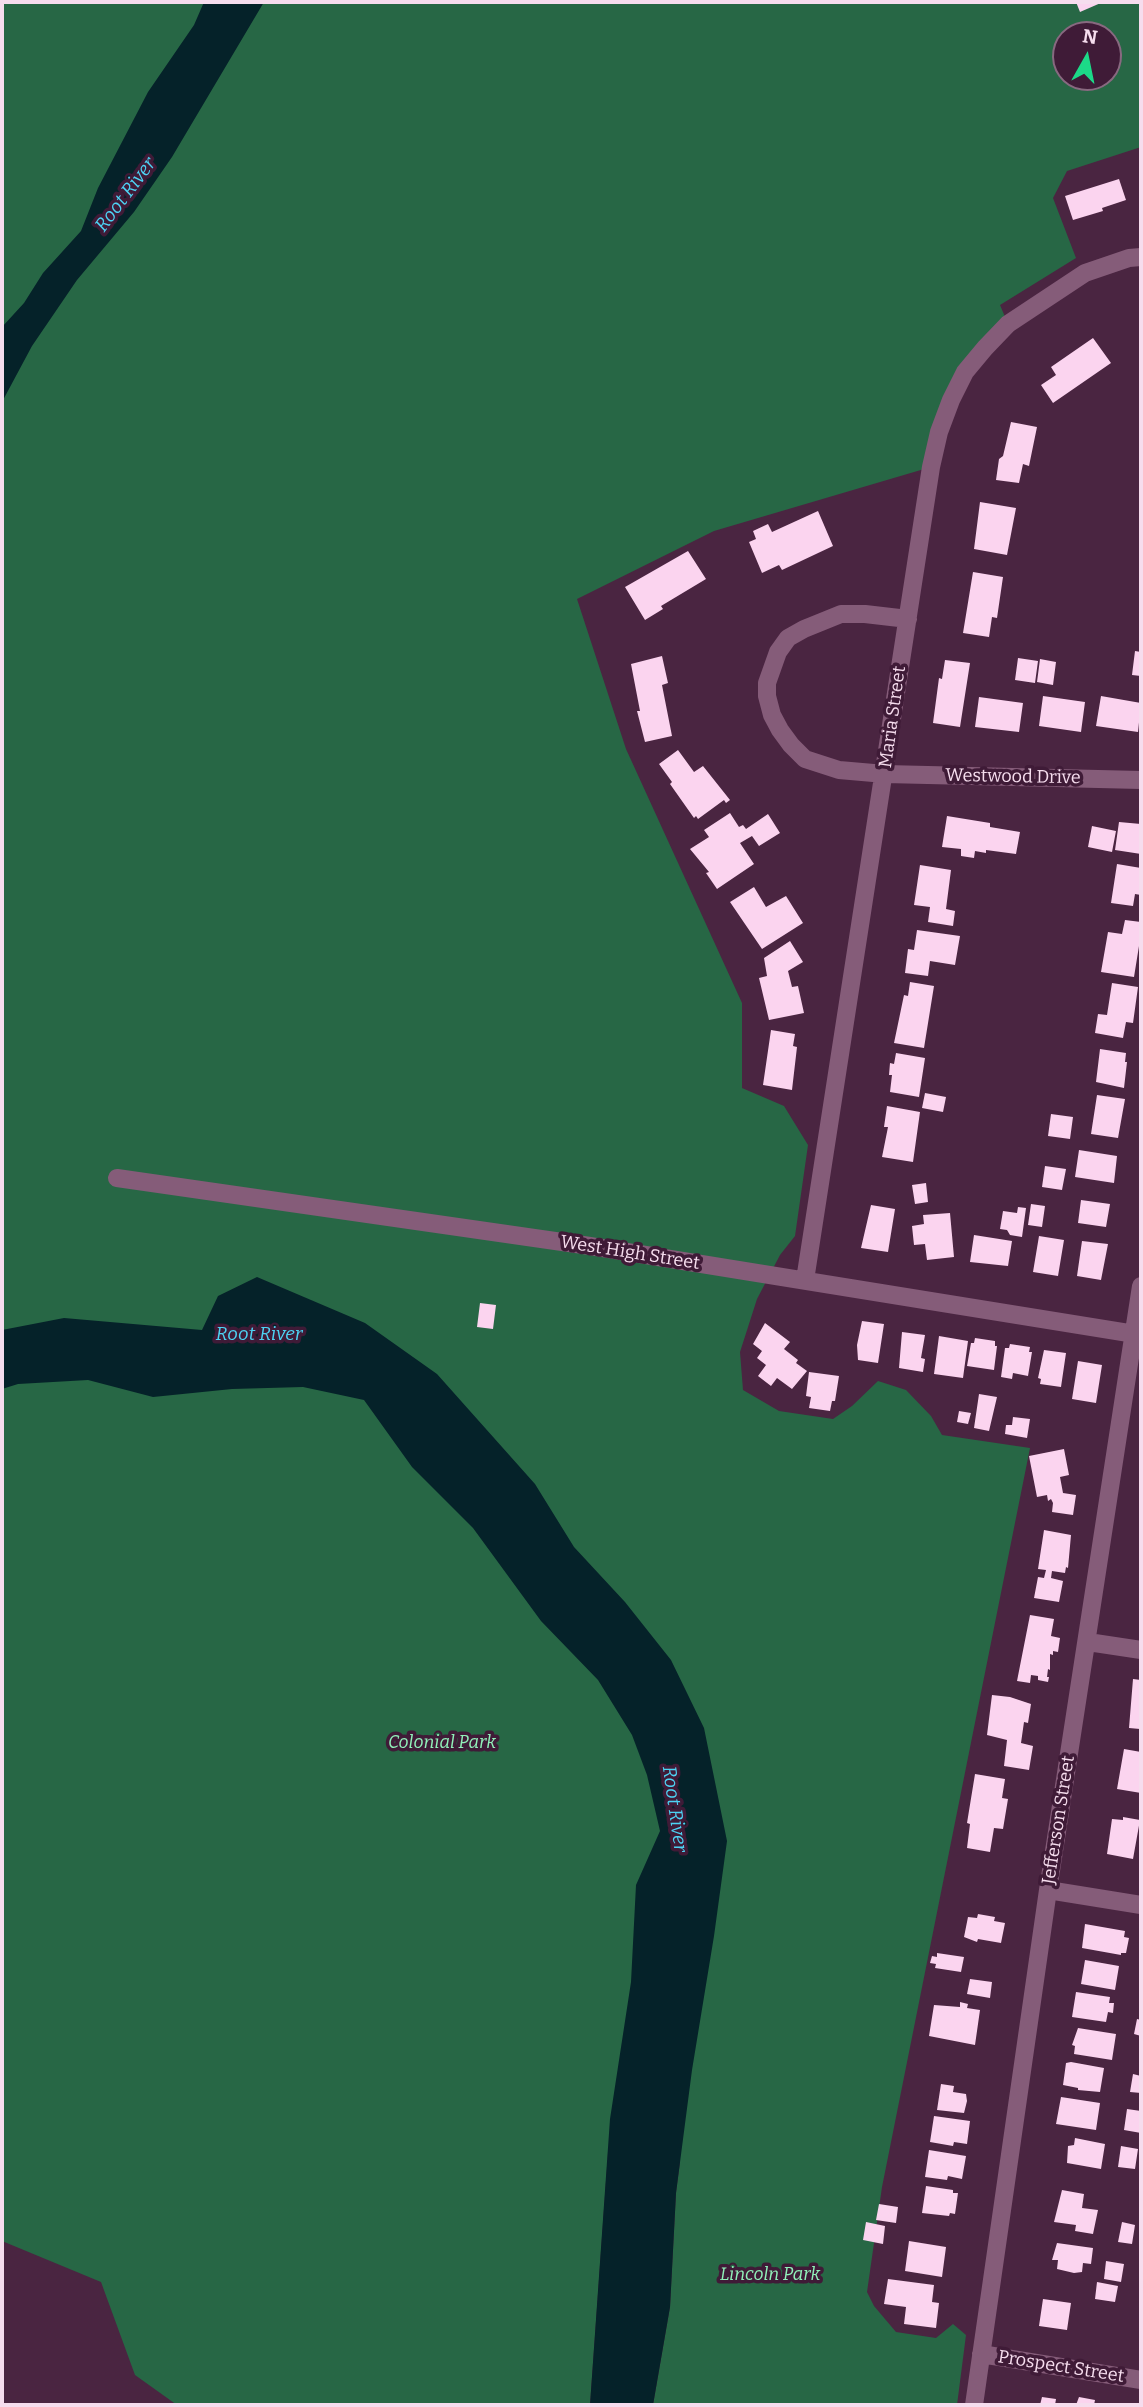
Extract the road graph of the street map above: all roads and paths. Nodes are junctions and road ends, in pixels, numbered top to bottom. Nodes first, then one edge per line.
1 (1141, 257) edge
2 (908, 619) junction
3 (885, 774) junction
4 (1141, 780) edge
5 (117, 1178) dead end
6 (805, 1280) junction
7 (1141, 1286) edge
8 (1138, 1334) edge
9 (1088, 1642) junction
10 (1141, 1650) edge
11 (1048, 1890) junction
12 (1141, 1905) edge
13 (981, 2354) junction
14 (1141, 2380) edge
15 (974, 2405) edge

1 - 2 street, Maria Street
2 - 3 street, Maria Street
2 - 3 street
3 - 4 street, Westwood Drive
3 - 6 street, Maria Street
5 - 6 street, West High Street
6 - 8 street, West High Street
7 - 8 street, Jefferson Street
8 - 9 street, Jefferson Street
9 - 10 street
9 - 11 street, Jefferson Street
11 - 12 street
11 - 13 street, Jefferson Street
13 - 14 street, Prospect Street
13 - 15 street, Jefferson Street

